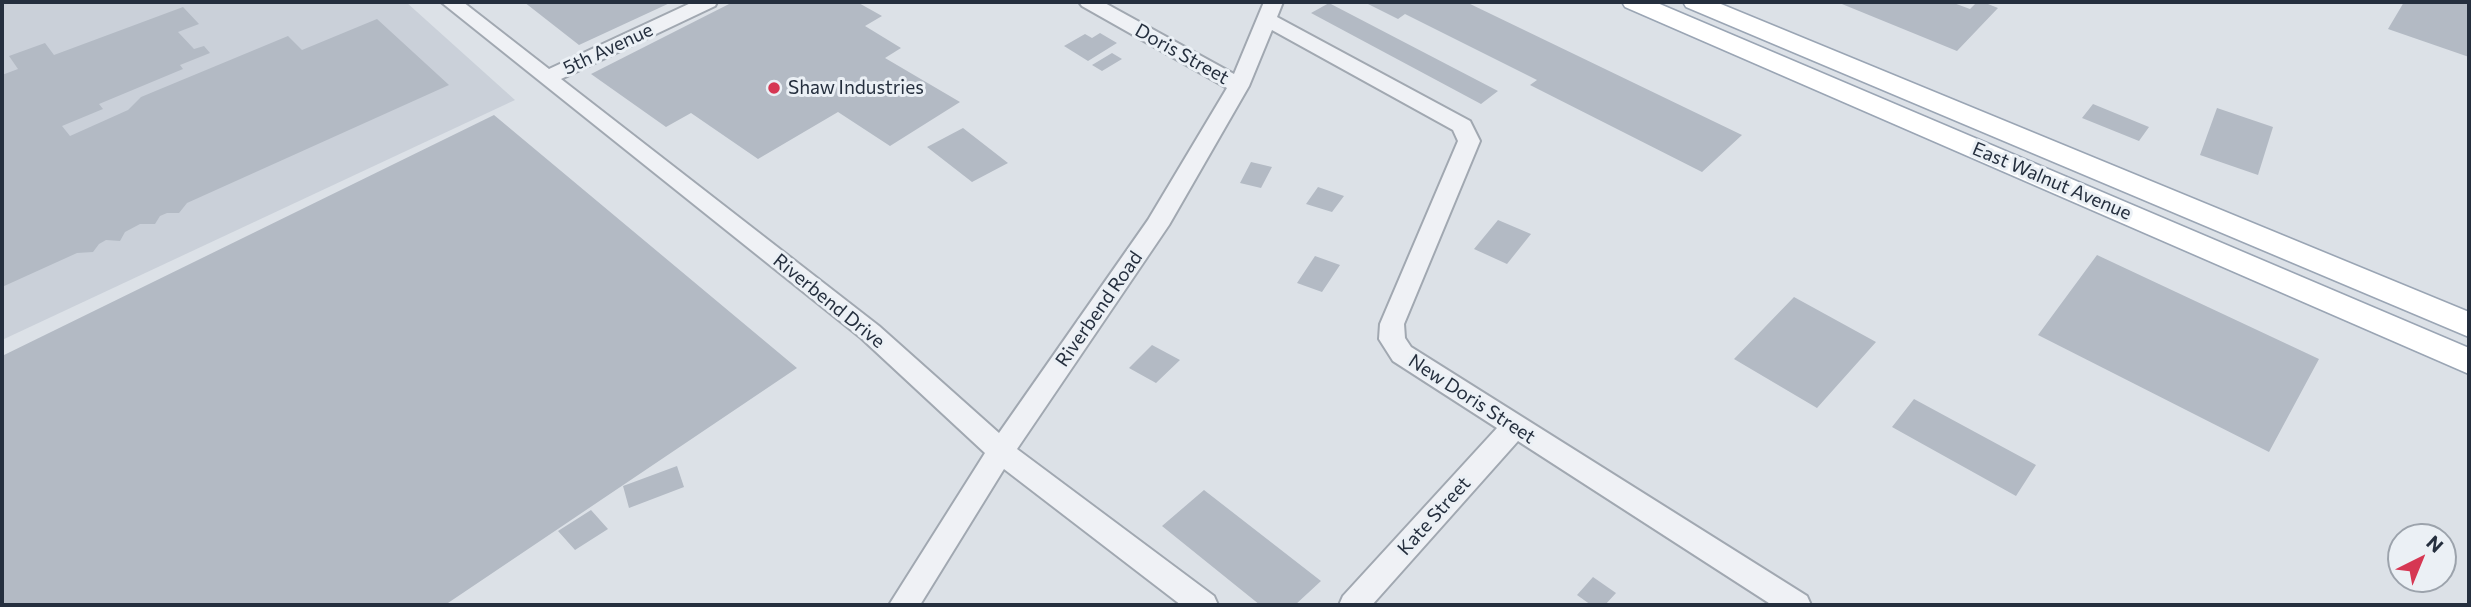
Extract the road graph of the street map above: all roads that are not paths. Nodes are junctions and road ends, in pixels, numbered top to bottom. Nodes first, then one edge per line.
1 (450, 2) edge
2 (708, 2) edge
3 (1088, 2) edge
4 (1634, 2) edge
5 (1695, 2) edge
6 (1271, 11) edge
7 (546, 78) junction
8 (1239, 86) junction
9 (2469, 325) edge
10 (2462, 359) edge
11 (1515, 426) junction
12 (1001, 451) junction
13 (904, 605) edge
14 (1203, 605) edge
15 (1354, 605) edge
16 (1796, 605) edge

1 - 7 street, Riverbend Drive
2 - 7 street, 5th Avenue
3 - 8 street, Doris Street
4 - 10 main road, East Walnut Avenue
5 - 9 main road, East Walnut Avenue
6 - 8 street, Riverbend Road
6 - 11 street, New Doris Street
7 - 12 street, Riverbend Drive
8 - 12 street, Riverbend Road
9 - 10 main road
11 - 15 street, Kate Street
11 - 16 street, New Doris Street
12 - 13 street, Riverbend Road
12 - 14 street, Riverbend Drive

